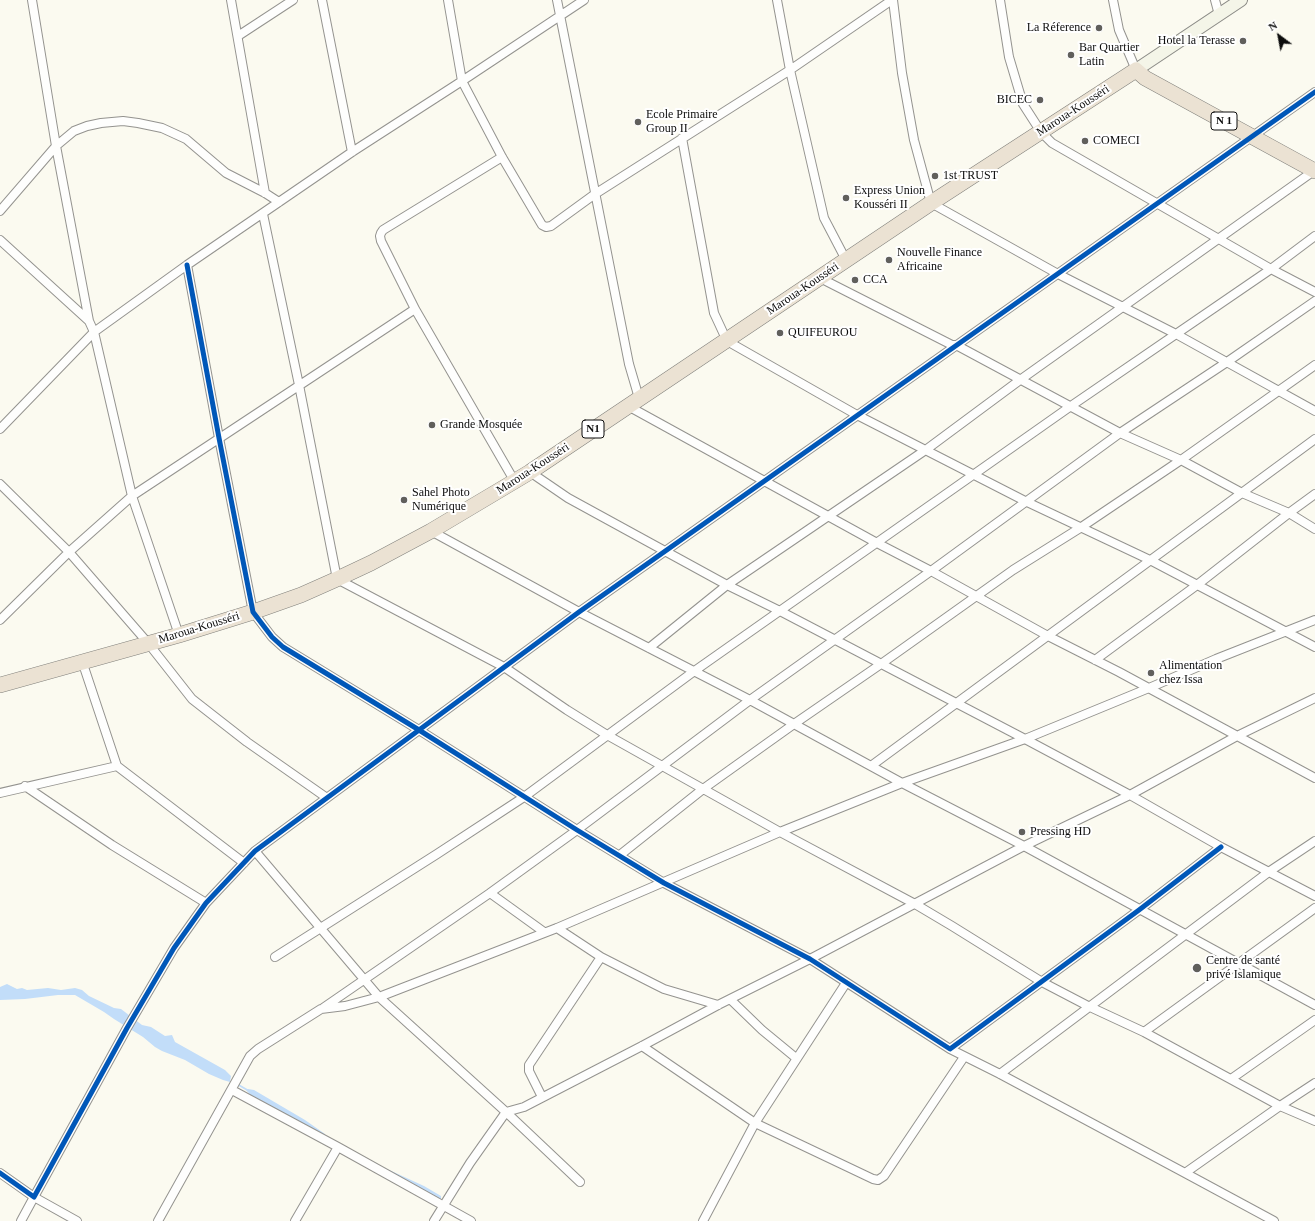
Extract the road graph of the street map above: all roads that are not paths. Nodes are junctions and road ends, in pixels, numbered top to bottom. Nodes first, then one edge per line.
1 (32, 0) edge
2 (231, 0) edge
3 (293, 0) edge
4 (322, 0) edge
5 (448, 0) edge
6 (557, 0) edge
7 (584, 0) edge
8 (777, 0) edge
9 (892, 0) edge
10 (1000, 0) edge
11 (1113, 0) edge
12 (1215, 0) edge
13 (1241, 0) edge
14 (1218, 14) junction
15 (560, 17) junction
16 (238, 36) junction
17 (790, 70) junction
18 (1136, 70) junction
19 (462, 81) junction
20 (1315, 92) edge
21 (1041, 132) junction
22 (1252, 136) junction
23 (682, 138) junction
24 (56, 146) junction
25 (352, 152) junction
26 (502, 157) junction
27 (1315, 170) edge
28 (264, 193) junction
29 (595, 194) junction
30 (280, 202) junction
31 (931, 203) junction
32 (1157, 203) junction
33 (0, 212) edge
34 (263, 214) junction
35 (1315, 236) edge
36 (1219, 239) junction
37 (0, 240) edge
38 (846, 260) junction
39 (187, 265) junction
40 (1270, 269) junction
41 (1058, 274) junction
42 (820, 278) junction
43 (1315, 292) edge
44 (1315, 301) edge
45 (1124, 306) junction
46 (415, 309) junction
47 (89, 321) junction
48 (94, 332) junction
49 (1176, 334) junction
50 (727, 341) junction
51 (956, 345) junction
52 (1227, 362) junction
53 (1315, 365) edge
54 (1020, 380) junction
55 (299, 385) junction
56 (1279, 390) junction
57 (634, 402) junction
58 (1071, 406) junction
59 (1315, 411) edge
60 (857, 415) junction
61 (0, 429) edge
62 (1120, 433) junction
63 (219, 438) junction
64 (1315, 439) edge
65 (926, 449) junction
66 (1181, 460) junction
67 (530, 472) junction
68 (974, 475) junction
69 (515, 482) junction
70 (764, 482) junction
71 (0, 484) edge
72 (1242, 493) junction
73 (1315, 494) edge
74 (132, 496) junction
75 (1027, 502) junction
76 (1289, 513) junction
77 (827, 516) junction
78 (1080, 528) junction
79 (1315, 529) edge
80 (431, 531) junction
81 (877, 544) junction
82 (665, 551) junction
83 (69, 552) junction
84 (1150, 560) junction
85 (931, 571) junction
86 (337, 579) junction
87 (727, 585) junction
88 (1197, 585) junction
89 (976, 597) junction
90 (780, 610) junction
91 (253, 612) junction
92 (579, 612) junction
93 (0, 620) edge
94 (1315, 620) edge
95 (1285, 631) junction
96 (179, 635) junction
97 (1048, 636) junction
98 (834, 639) junction
99 (148, 643) junction
100 (1315, 647) edge
101 (649, 648) junction
102 (1095, 660) junction
103 (82, 661) junction
104 (881, 664) junction
105 (504, 667) junction
106 (693, 672) junction
107 (0, 684) edge
108 (1149, 688) junction
109 (1315, 698) edge
110 (750, 700) junction
111 (957, 704) junction
112 (794, 724) junction
113 (419, 730) junction
114 (607, 736) junction
115 (1237, 736) junction
116 (1025, 739) junction
117 (662, 765) junction
118 (117, 766) junction
119 (871, 766) junction
120 (1315, 778) edge
121 (902, 783) junction
122 (25, 786) junction
123 (703, 789) junction
124 (0, 793) edge
125 (1130, 795) junction
126 (524, 797) junction
127 (327, 798) junction
128 (576, 830) junction
129 (780, 832) junction
130 (1315, 841) edge
131 (1024, 846) junction
132 (1221, 847) junction
133 (255, 851) junction
134 (620, 855) junction
135 (244, 863) junction
136 (1270, 871) junction
137 (664, 883) junction
138 (490, 893) junction
139 (1315, 896) edge
140 (206, 903) junction
141 (915, 904) junction
142 (1315, 908) edge
143 (1140, 910) junction
144 (319, 928) junction
145 (557, 928) junction
146 (544, 932) junction
147 (1186, 934) junction
148 (275, 957) dead end
149 (601, 957) junction
150 (810, 959) junction
151 (1238, 963) junction
152 (363, 980) junction
153 (1042, 982) junction
154 (846, 983) junction
155 (379, 997) junction
156 (730, 1000) junction
157 (718, 1005) junction
158 (1315, 1005) edge
159 (1088, 1006) junction
160 (321, 1009) junction
161 (1315, 1020) edge
162 (1144, 1032) junction
163 (642, 1046) junction
164 (950, 1049) junction
165 (964, 1057) junction
166 (796, 1058) junction
167 (1000, 1074) junction
168 (1231, 1079) junction
169 (1315, 1083) edge
170 (233, 1088) junction
171 (542, 1097) junction
172 (1280, 1106) junction
173 (506, 1112) junction
174 (1315, 1122) edge
175 (755, 1123) junction
176 (338, 1147) junction
177 (0, 1173) edge
178 (1185, 1173) junction
179 (580, 1182) dead end
180 (34, 1197) junction
181 (443, 1206) junction
182 (21, 1221) edge
183 (77, 1221) edge
184 (158, 1221) edge
185 (295, 1221) edge
186 (434, 1221) edge
187 (471, 1221) edge
188 (703, 1221) edge
189 (1274, 1221) edge

1 - 24 street
2 - 16 street
3 - 16 street
4 - 25 street
5 - 19 street
6 - 15 street
7 - 15 street
8 - 17 street
9 - 17 street
9 - 31 street
10 - 21 street
11 - 18 street
12 - 14 street
13 - 14 street
14 - 18 street
15 - 19 street
15 - 29 street
16 - 28 street
17 - 23 street
17 - 38 street
18 - 21 highway, Maroua-Kousséri / N1
18 - 22 highway, N 1
19 - 25 street
19 - 26 street
20 - 22 street
21 - 31 highway, Maroua-Kousséri / N1
21 - 32 street
22 - 27 highway, N 1
22 - 32 street
23 - 29 street
23 - 50 street
24 - 28 street
24 - 33 street
24 - 47 street
25 - 30 street
26 - 29 street
26 - 46 street
27 - 36 street
28 - 30 street
29 - 57 street
30 - 34 street
31 - 38 highway, Maroua-Kousséri / N1
31 - 41 street
32 - 36 street
32 - 41 street
34 - 39 street
34 - 55 street
35 - 40 street
36 - 40 street
36 - 45 street
37 - 47 street
38 - 42 highway, Maroua-Kousséri / N1
39 - 48 street
39 - 63 street
40 - 43 street
40 - 49 street
41 - 45 street
41 - 51 street
42 - 50 highway, Maroua-Kousséri / N1
42 - 51 street
44 - 52 street
45 - 49 street
45 - 54 street
46 - 55 street
46 - 69 street
47 - 48 street
48 - 61 street
48 - 74 street
49 - 52 street
49 - 58 street
50 - 57 highway, Maroua-Kousséri / N1
50 - 60 street
51 - 54 street
51 - 60 street
52 - 56 street
52 - 62 street
53 - 56 street
54 - 58 street
54 - 65 street
55 - 63 street
55 - 86 street
56 - 59 street
56 - 66 street
57 - 67 highway, Maroua-Kousséri / N1
57 - 70 street
58 - 62 street
58 - 68 street
60 - 65 street
60 - 70 street
62 - 66 street
62 - 75 street
63 - 74 street
63 - 91 street
64 - 72 street
65 - 68 street
65 - 77 street
66 - 72 street
66 - 78 street
67 - 69 highway, Maroua-Kousséri / N1
67 - 82 street
68 - 75 street
68 - 81 street
69 - 80 highway, Maroua-Kousséri / N1
70 - 77 street
70 - 82 street
71 - 83 street
72 - 76 street
72 - 84 street
73 - 76 street
74 - 83 street
74 - 96 street
75 - 78 street
75 - 85 street
76 - 79 street
76 - 88 street
77 - 81 street
77 - 87 street
78 - 84 street
78 - 89 street
80 - 86 highway, Maroua-Kousséri / N1
80 - 92 street
81 - 85 street
81 - 90 street
82 - 87 street
82 - 92 street
83 - 93 street
83 - 99 street
84 - 88 street
84 - 97 street
85 - 89 street
85 - 98 street
86 - 91 highway, Maroua-Kousséri / N1
86 - 105 street
87 - 90 street
87 - 101 street
88 - 95 street
88 - 102 street
89 - 97 street
89 - 104 street
90 - 98 street
90 - 106 street
91 - 96 highway, Maroua-Kousséri / N1
91 - 113 street
92 - 101 street
92 - 105 street
94 - 95 street
95 - 100 street
95 - 108 street
96 - 99 highway, Maroua-Kousséri / N1
97 - 102 street
97 - 111 street
98 - 104 street
98 - 110 street
99 - 103 highway, Maroua-Kousséri / N1
99 - 127 street
101 - 106 street
102 - 108 street
103 - 107 highway, Maroua-Kousséri / N1
103 - 118 street
104 - 111 street
104 - 112 street
105 - 113 street
105 - 114 street
106 - 110 street
106 - 114 street
108 - 115 street
108 - 116 street
109 - 115 street
110 - 112 street
110 - 117 street
111 - 116 street
111 - 119 street
112 - 119 street
112 - 123 street
113 - 126 street
113 - 127 street
114 - 117 street
114 - 126 street
115 - 120 street
115 - 125 street
116 - 121 street
116 - 125 street
117 - 123 street
117 - 128 street
118 - 122 street
118 - 135 street
119 - 121 street
121 - 129 street
121 - 131 street
122 - 124 street
122 - 140 street
123 - 129 street
123 - 134 street
125 - 131 street
125 - 132 street
126 - 128 street
126 - 144 street
127 - 133 street
128 - 134 street
128 - 138 street
129 - 137 street
129 - 141 street
130 - 136 street
131 - 141 street
131 - 143 street
132 - 136 street
132 - 143 street
133 - 135 street
133 - 144 street
134 - 137 street
135 - 140 street
136 - 139 street
136 - 147 street
137 - 145 street
137 - 150 street
138 - 146 street
138 - 152 street
140 - 180 street
141 - 150 street
141 - 153 street
142 - 151 street
143 - 147 street
143 - 153 street
144 - 148 street
144 - 152 street
145 - 146 street
145 - 149 street
146 - 155 street
147 - 151 street
147 - 159 street
149 - 157 street
149 - 171 street
150 - 154 street
150 - 156 street
151 - 158 street
151 - 162 street
152 - 155 street
152 - 160 street
153 - 159 street
153 - 164 street
154 - 164 street
154 - 166 street
155 - 160 street
155 - 173 street
156 - 157 street
156 - 166 street
157 - 163 street
159 - 162 street
159 - 167 street
160 - 170 street
161 - 168 street
162 - 168 street
163 - 171 street
163 - 175 street
164 - 165 street
165 - 167 street
165 - 175 street
166 - 175 street
167 - 178 street
168 - 172 street
169 - 172 street
170 - 176 street
170 - 184 street
171 - 173 street
172 - 174 street
172 - 178 street
173 - 179 street
173 - 181 street
175 - 188 street
176 - 181 street
176 - 185 street
177 - 180 street
178 - 189 street
180 - 182 street
180 - 183 street
181 - 186 street
181 - 187 street

